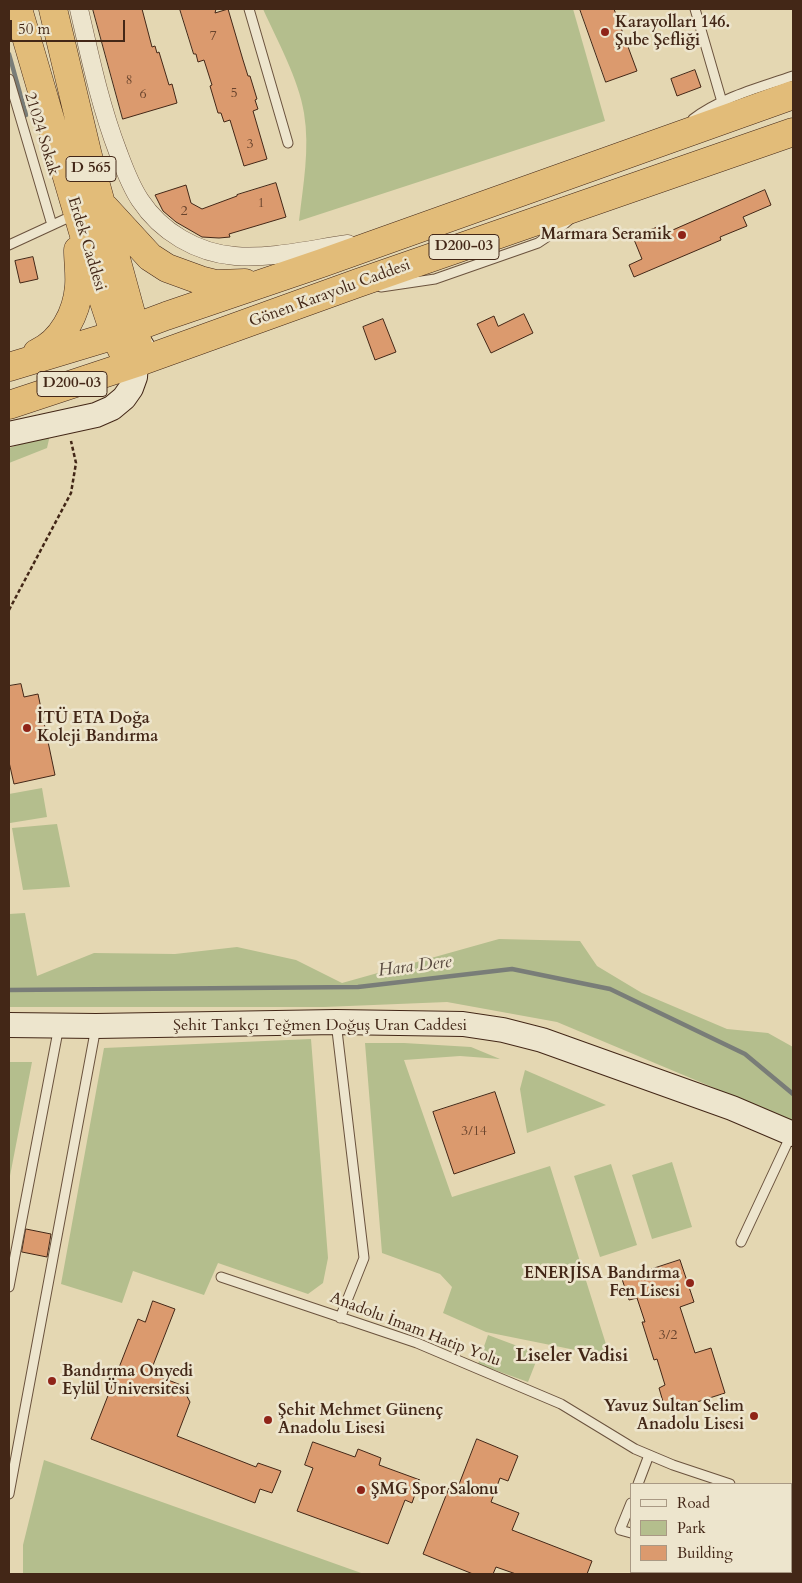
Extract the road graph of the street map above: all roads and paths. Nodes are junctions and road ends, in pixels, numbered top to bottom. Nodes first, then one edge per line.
1 (18, 9) edge
2 (54, 9) edge
3 (78, 9) edge
4 (249, 9) edge
5 (695, 9) edge
6 (793, 76) edge
7 (9, 79) edge
8 (793, 95) edge
9 (722, 102) junction
10 (793, 132) edge
11 (666, 140) junction
12 (288, 143) dead end
13 (89, 209) junction
14 (52, 225) junction
15 (393, 238) junction
16 (9, 244) edge
17 (322, 264) junction
18 (281, 277) junction
19 (125, 331) junction
20 (136, 363) junction
21 (9, 366) edge
22 (9, 405) edge
23 (67, 421) junction
24 (9, 434) edge
25 (9, 610) edge
26 (336, 1022) junction
27 (9, 1025) edge
28 (59, 1026) junction
29 (96, 1026) junction
30 (792, 1134) edge
31 (742, 1242) dead end
32 (220, 1278) dead end
33 (9, 1287) edge
34 (340, 1318) junction
35 (649, 1455) junction
36 (638, 1483) edge
37 (727, 1483) edge
38 (9, 1494) edge
39 (630, 1505) edge
40 (630, 1534) edge

1 - 13 highway, Erdek Caddesi / D 565
2 - 13 highway, Erdek Caddesi / D 565
3 - 15 street
4 - 12 lane
5 - 9 lane
6 - 9 lane
7 - 14 lane, 21024 Sokak
8 - 11 highway, Gönen Karayolu Caddesi / D200-03
9 - 11 lane
10 - 20 highway, Gönen Karayolu Caddesi / D200-03
11 - 15 highway, Gönen Karayolu Caddesi / D200-03
13 - 14 lane
13 - 18 highway
13 - 19 highway, Erdek Caddesi / D 565
13 - 21 highway
14 - 16 lane
15 - 17 highway, Gönen Karayolu Caddesi / D200-03
17 - 18 highway, Gönen Karayolu Caddesi / D200-03
17 - 20 street
18 - 19 highway, Gönen Karayolu Caddesi / D200-03
19 - 20 highway, D 565
19 - 21 highway, Gönen Karayolu Caddesi / D200-03
20 - 22 highway, Gönen Karayolu Caddesi / D200-03
20 - 23 street
23 - 24 street
23 - 25 path
26 - 29 street, Şehit Tankçı Teğmen Doğuş Uran Caddesi
26 - 30 street, Şehit Tankçı Teğmen Doğuş Uran Caddesi
26 - 34 lane
27 - 28 street, Şehit Tankçı Teğmen Doğuş Uran Caddesi
28 - 29 street, Şehit Tankçı Teğmen Doğuş Uran Caddesi
28 - 33 lane
29 - 38 lane
30 - 31 lane
32 - 34 lane, Anadolu İmam Hatip Yolu
34 - 35 lane, Anadolu İmam Hatip Yolu
35 - 36 lane
35 - 37 lane, Anadolu İmam Hatip Yolu
39 - 40 lane

